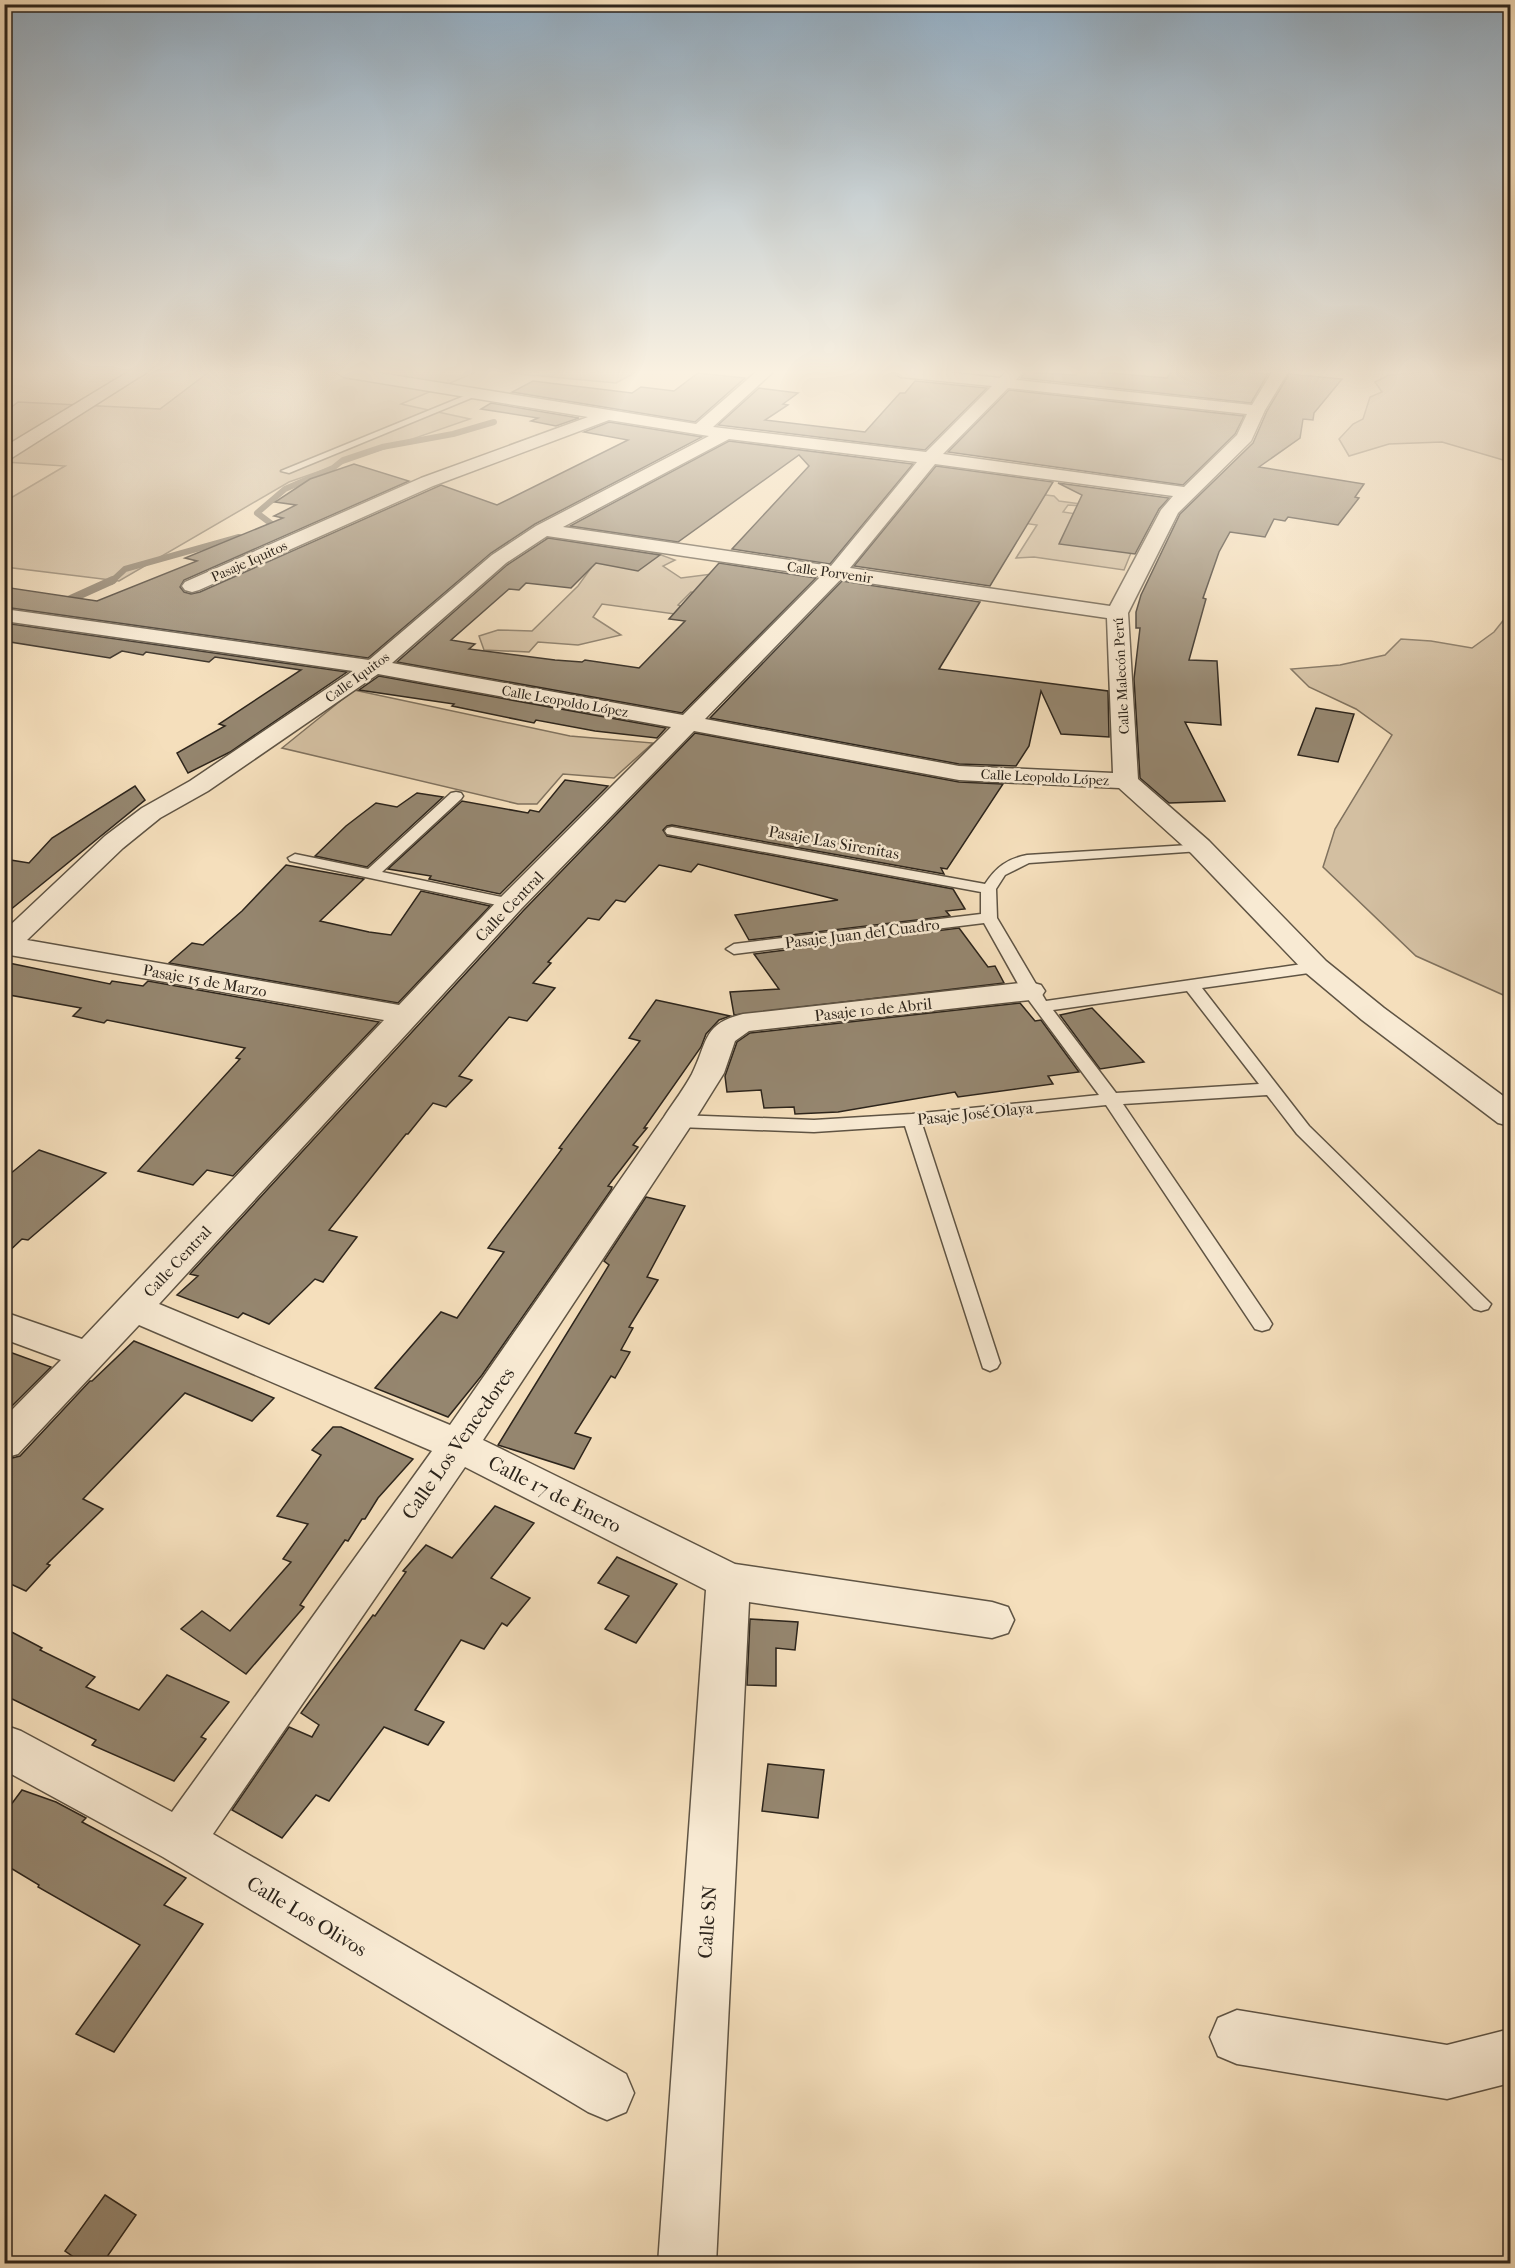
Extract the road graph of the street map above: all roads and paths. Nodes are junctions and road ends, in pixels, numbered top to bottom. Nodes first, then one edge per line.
1 (439, 478) edge
2 (642, 478) edge
3 (914, 478) edge
4 (1077, 478) edge
5 (1205, 478) edge
6 (1190, 493) junction
7 (543, 530) junction
8 (836, 573) junction
9 (192, 586) dead end
10 (1117, 614) junction
11 (4, 615) edge
12 (374, 667) junction
13 (689, 723) junction
14 (1126, 781) junction
15 (456, 796) dead end
16 (672, 831) dead end
17 (1200, 847) junction
18 (295, 858) dead end
19 (370, 874) junction
20 (989, 889) junction
21 (511, 903) junction
22 (989, 918) junction
23 (5, 945) edge
24 (734, 949) dead end
25 (1316, 967) junction
26 (1192, 986) junction
27 (1036, 999) junction
28 (405, 1015) junction
29 (720, 1037) joint
30 (1271, 1089) junction
31 (1111, 1098) junction
32 (1510, 1116) edge
33 (912, 1120) junction
34 (678, 1121) junction
35 (1481, 1304) dead end
36 (133, 1308) junction
37 (1262, 1324) dead end
38 (4, 1325) edge
39 (89, 1356) junction
40 (990, 1363) dead end
41 (4, 1443) edge
42 (458, 1444) junction
43 (728, 1581) junction
44 (992, 1620) dead end
45 (4, 1746) edge
46 (180, 1841) junction
47 (1238, 2037) dead end
48 (1510, 2056) edge
49 (607, 2093) dead end
50 (687, 2264) edge

1 - 9 street, Pasaje Iquitos
2 - 7 street, Calle Iquitos
3 - 8 street, Calle Central
4 - 6 street
5 - 6 street, Calle Malecón Perú
6 - 10 street, Calle Malecón Perú
7 - 8 street, Calle Porvenir
7 - 12 street, Calle Iquitos
8 - 10 street, Calle Porvenir
8 - 13 street, Calle Central
10 - 14 street, Calle Malecón Perú
11 - 12 street, Calle Leopoldo López
12 - 13 street, Calle Leopoldo López
12 - 23 street, Calle Iquitos
13 - 14 street, Calle Leopoldo López
13 - 21 street, Calle Central
14 - 17 street
15 - 19 lane
16 - 20 lane, Pasaje Las Sirenitas
17 - 20 lane
17 - 25 street
18 - 19 lane
19 - 21 lane
20 - 22 lane
21 - 28 street, Calle Central
22 - 24 lane, Pasaje Juan del Cuadro
22 - 27 lane
23 - 28 street, Pasaje 15 de Marzo
25 - 26 lane, Pasaje 10 de Abril
25 - 32 street
26 - 27 lane, Pasaje 10 de Abril
26 - 30 lane
27 - 29 street, Pasaje 10 de Abril
27 - 31 lane
28 - 36 street, Calle Central
29 - 34 street, Calle Los Vencedores
30 - 31 lane, Pasaje José Olaya
30 - 35 lane
31 - 33 lane, Pasaje José Olaya
31 - 37 lane
33 - 34 lane, Pasaje José Olaya
33 - 40 lane
34 - 42 street, Calle Los Vencedores
36 - 39 street, Calle Central
36 - 42 street, Calle 17 de Enero
38 - 39 street
39 - 41 street, Calle Central
42 - 43 street, Calle 17 de Enero
42 - 46 street, Calle Los Vencedores
43 - 44 street, Calle 17 de Enero
43 - 50 street, Calle SN
45 - 46 street, Calle Los Olivos
46 - 49 street, Calle Los Olivos
47 - 48 street

